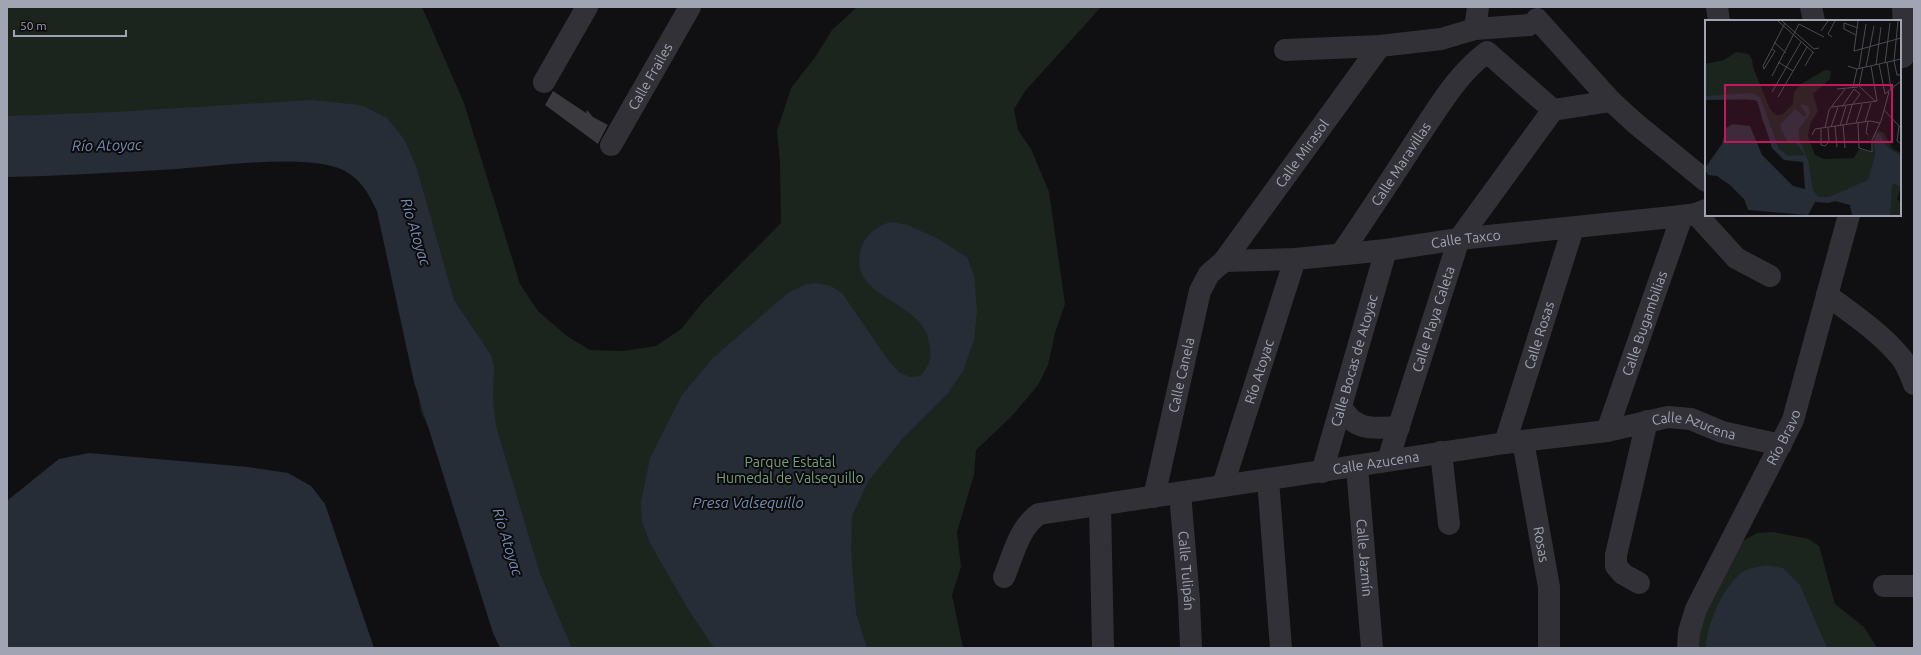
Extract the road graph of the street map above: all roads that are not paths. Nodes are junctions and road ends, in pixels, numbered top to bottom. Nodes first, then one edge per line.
1 (587, 7) edge
2 (690, 7) edge
3 (1478, 7) edge
4 (1717, 7) edge
5 (1811, 7) edge
6 (1903, 7) edge
7 (1536, 17) edge
8 (1719, 20) edge
9 (1814, 20) edge
10 (1475, 29) junction
11 (1380, 46) junction
12 (1286, 50) dead end
13 (1488, 52) junction
14 (1906, 55) edge
15 (544, 82) dead end
16 (1611, 101) junction
17 (1553, 110) junction
18 (611, 145) dead end
19 (1705, 180) edge
20 (1695, 214) edge
21 (1849, 216) edge
22 (1573, 228) junction
23 (1459, 239) junction
24 (1386, 250) junction
25 (1341, 254) junction
26 (1295, 259) junction
27 (1224, 261) junction
28 (1770, 276) dead end
29 (1827, 295) junction
30 (1914, 384) edge
31 (1341, 407) junction
32 (1647, 421) junction
33 (1399, 427) junction
34 (1607, 430) junction
35 (1514, 442) junction
36 (1781, 445) junction
37 (1441, 452) junction
38 (1388, 460) junction
39 (1356, 467) junction
40 (1322, 472) junction
41 (1268, 480) junction
42 (1223, 485) junction
43 (1180, 493) junction
44 (1154, 497) junction
45 (1100, 506) junction
46 (1449, 524) dead end
47 (1004, 577) dead end
48 (1639, 583) dead end
49 (1884, 586) dead end
50 (1914, 586) edge
51 (1103, 648) edge
52 (1191, 648) edge
53 (1281, 648) edge
54 (1372, 648) edge
55 (1549, 648) edge
56 (1688, 648) edge

1 - 15 street
2 - 18 street, Calle Frailes
3 - 10 street
4 - 8 street
5 - 9 street
6 - 14 street
7 - 10 street
7 - 13 street, Calle Maravillas
7 - 16 street
10 - 11 street
11 - 12 street
11 - 27 street, Calle Mirasol
13 - 17 street
13 - 25 street, Calle Maravillas
16 - 17 street
16 - 19 street
17 - 23 street, Calle Playa Caleta
20 - 22 street, Calle Taxco
20 - 28 street
20 - 34 street, Calle Bugambilias
21 - 29 street, Río Bravo
22 - 23 street, Calle Taxco
22 - 35 street, Calle Rosas
23 - 24 street, Calle Taxco
23 - 33 street, Calle Playa Caleta
24 - 25 street, Calle Taxco
24 - 31 street, Calle Bocas de Atoyac
25 - 26 street, Calle Taxco
26 - 27 street, Calle Taxco
26 - 42 street, Río Atoyac
27 - 44 street, Calle Canela
29 - 30 street
29 - 36 street, Río Bravo
31 - 33 street
31 - 40 street, Calle Bocas de Atoyac
32 - 34 street, Calle Azucena
32 - 36 street, Calle Azucena
32 - 48 street
33 - 38 street, Calle Playa Caleta
34 - 35 street, Calle Azucena
35 - 37 street, Calle Azucena
35 - 55 street, Rosas
36 - 56 street, Río Bravo
37 - 38 street, Calle Azucena
37 - 46 street
38 - 39 street, Calle Azucena
39 - 40 street, Calle Azucena
39 - 54 street, Calle Jazmín
40 - 41 street, Calle Azucena
41 - 42 street, Calle Azucena
41 - 53 street
42 - 43 street, Calle Azucena
43 - 44 street, Calle Azucena
43 - 52 street, Calle Tulipán
44 - 45 street, Calle Azucena
45 - 47 street, Calle Azucena
45 - 51 street
49 - 50 street

